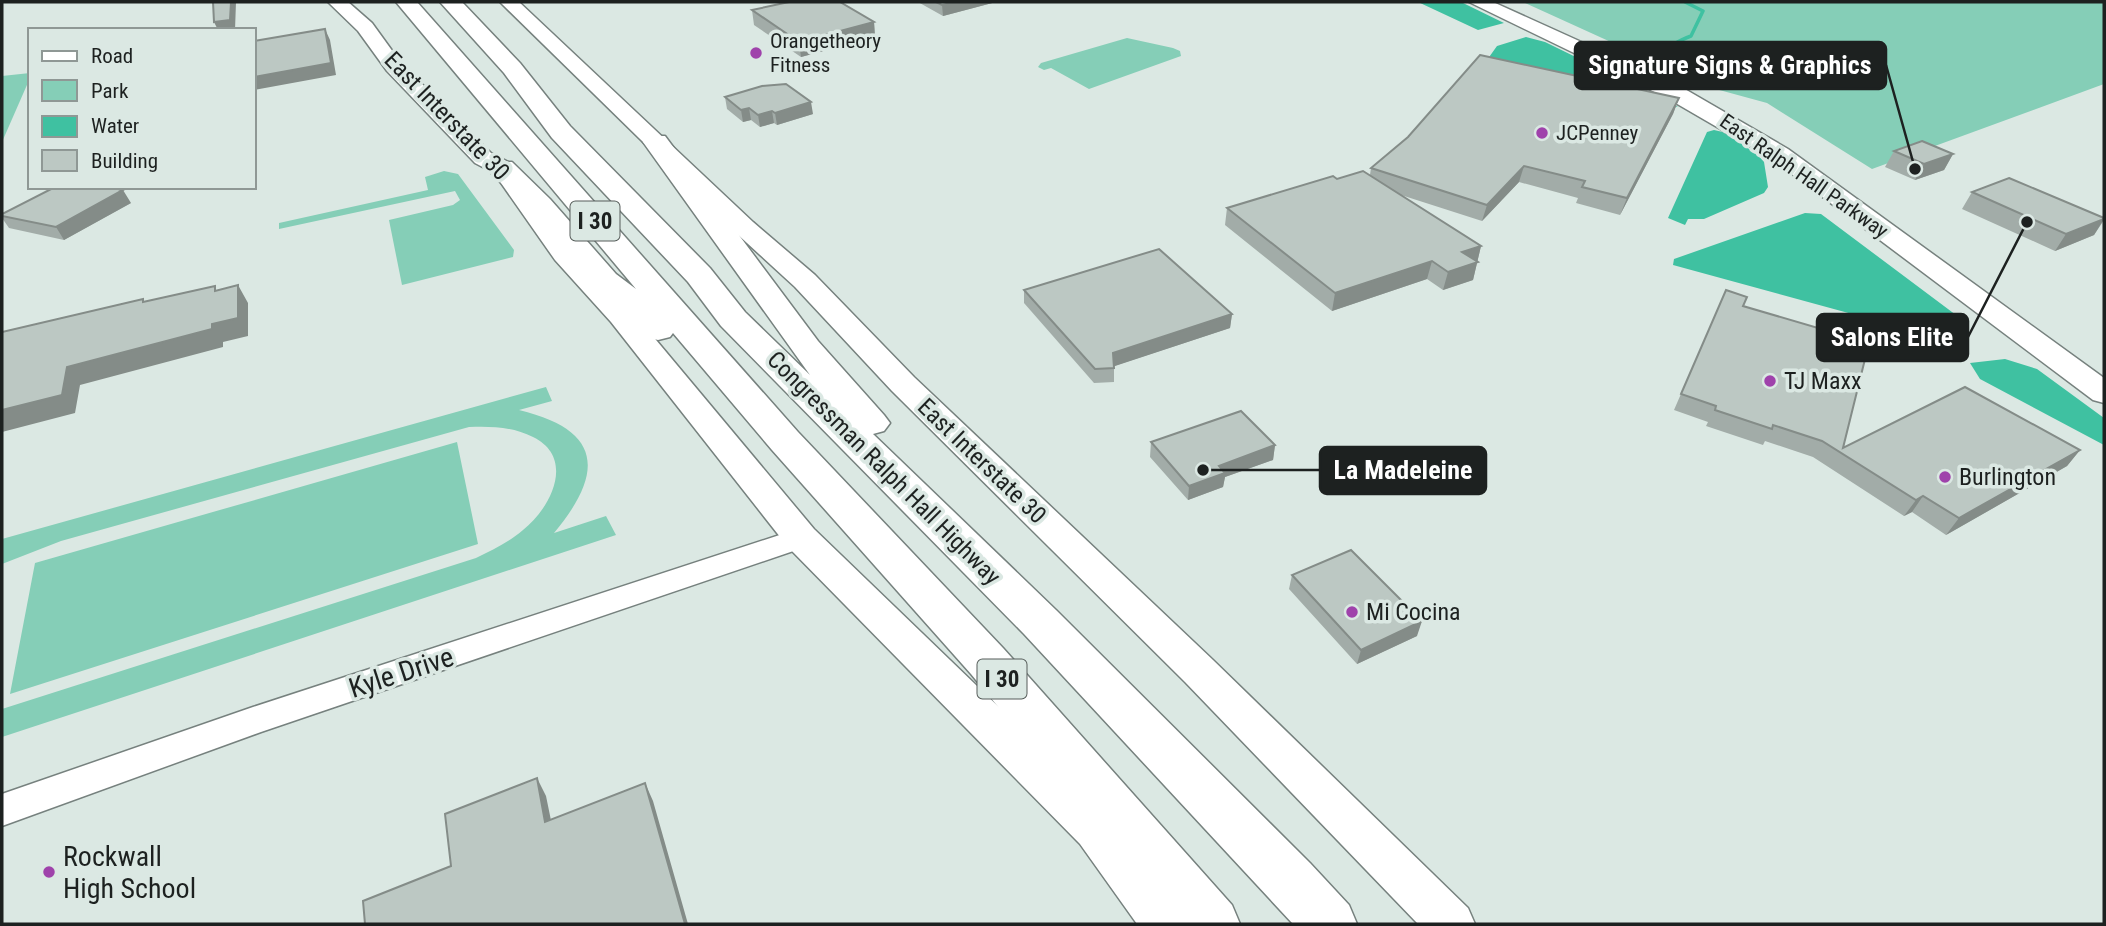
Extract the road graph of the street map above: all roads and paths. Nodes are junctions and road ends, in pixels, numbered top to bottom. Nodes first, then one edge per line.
1 (337, 2) edge
2 (406, 2) edge
3 (450, 2) edge
4 (509, 2) edge
5 (1478, 2) edge
6 (1505, 2) edge
7 (1535, 22) junction
8 (1723, 111) junction
9 (656, 142) junction
10 (502, 169) junction
11 (2104, 365) edge
12 (2104, 393) edge
13 (785, 441) junction
14 (802, 538) junction
15 (1040, 622) junction
16 (2, 810) edge
17 (1165, 924) edge
18 (1212, 924) edge
19 (1329, 924) edge
20 (1451, 924) edge

1 - 10 main road, East Interstate 30
2 - 13 highway, Congressman Ralph Hall Highway / I 30
3 - 15 highway, Congressman Ralph Hall Highway / I 30
4 - 9 main road, East Interstate 30
5 - 7 main road, East Ralph Hall Parkway
6 - 7 main road, East Ralph Hall Parkway
7 - 8 main road, East Ralph Hall Parkway
8 - 11 main road, East Ralph Hall Parkway
8 - 12 main road, East Ralph Hall Parkway
9 - 15 highway
9 - 20 main road, East Interstate 30
10 - 13 highway
10 - 14 main road, East Interstate 30
13 - 18 highway, Congressman Ralph Hall Highway / I 30
14 - 16 street, Kyle Drive
14 - 17 main road, East Interstate 30
15 - 19 highway, Congressman Ralph Hall Highway / I 30

